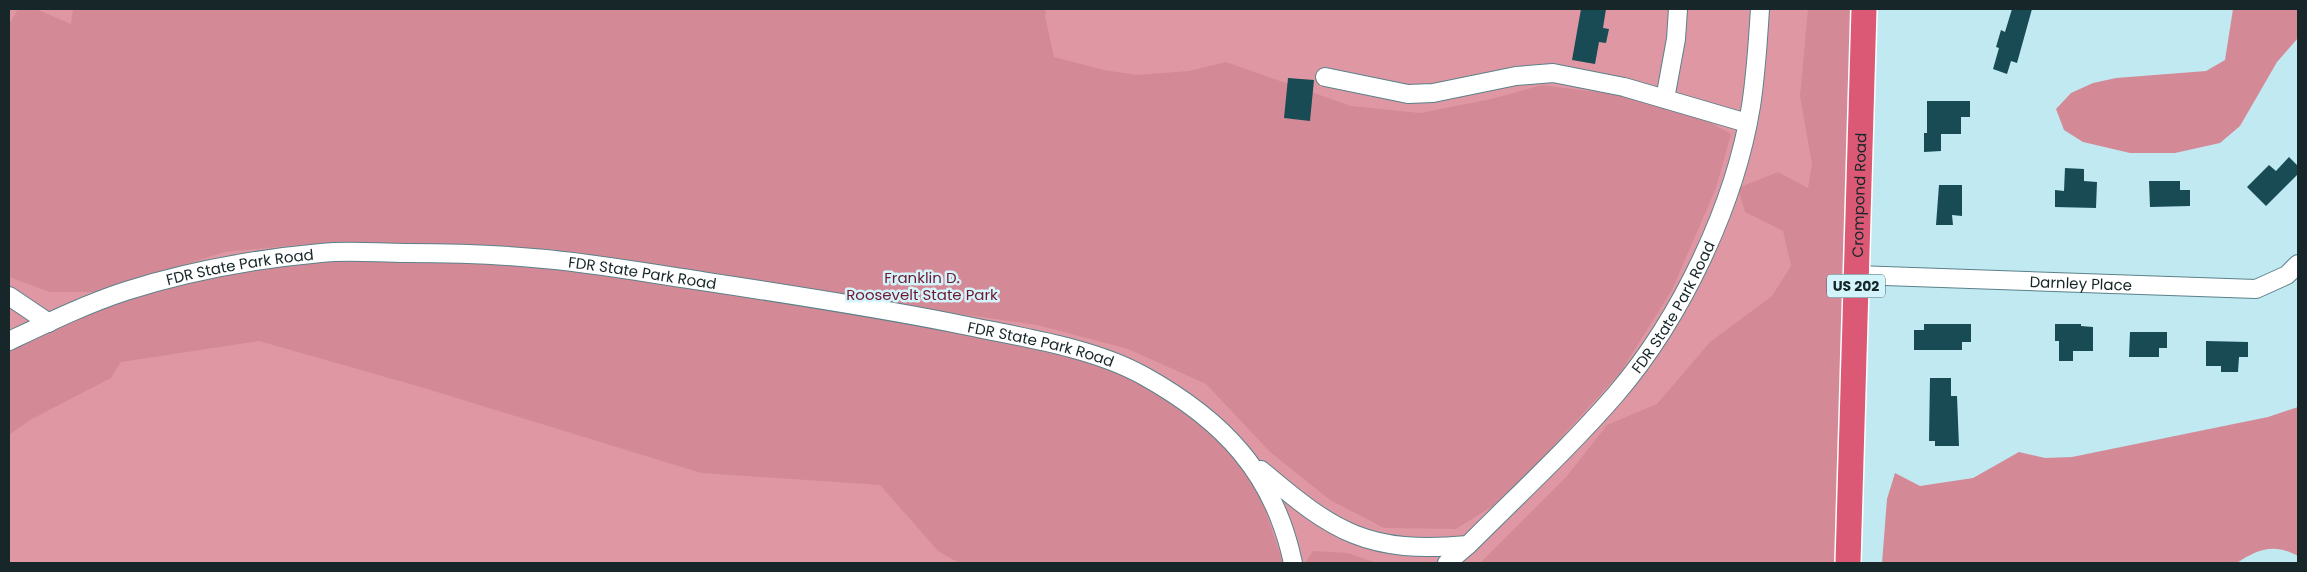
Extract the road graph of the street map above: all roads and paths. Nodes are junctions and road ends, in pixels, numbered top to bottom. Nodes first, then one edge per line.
1 (1678, 9) edge
2 (1760, 9) edge
3 (1864, 9) edge
4 (1325, 77) dead end
5 (1665, 99) junction
6 (1747, 123) junction
7 (2298, 264) edge
8 (1856, 275) junction
9 (9, 296) edge
10 (49, 323) junction
11 (9, 341) edge
12 (1249, 460) junction
13 (1468, 544) junction
14 (1293, 563) edge
15 (1447, 563) edge
16 (1848, 563) edge

1 - 5 street
2 - 6 street, FDR State Park Road
3 - 8 highway, Crompond Road / US 202
4 - 5 street
5 - 6 street
6 - 13 street, FDR State Park Road
7 - 8 street, Darnley Place
8 - 16 highway, Crompond Road / US 202
9 - 10 street
10 - 11 street, FDR State Park Road
10 - 12 street, FDR State Park Road
12 - 13 street, FDR State Park Road
12 - 14 street, FDR State Park Road
13 - 15 street, FDR State Park Road

